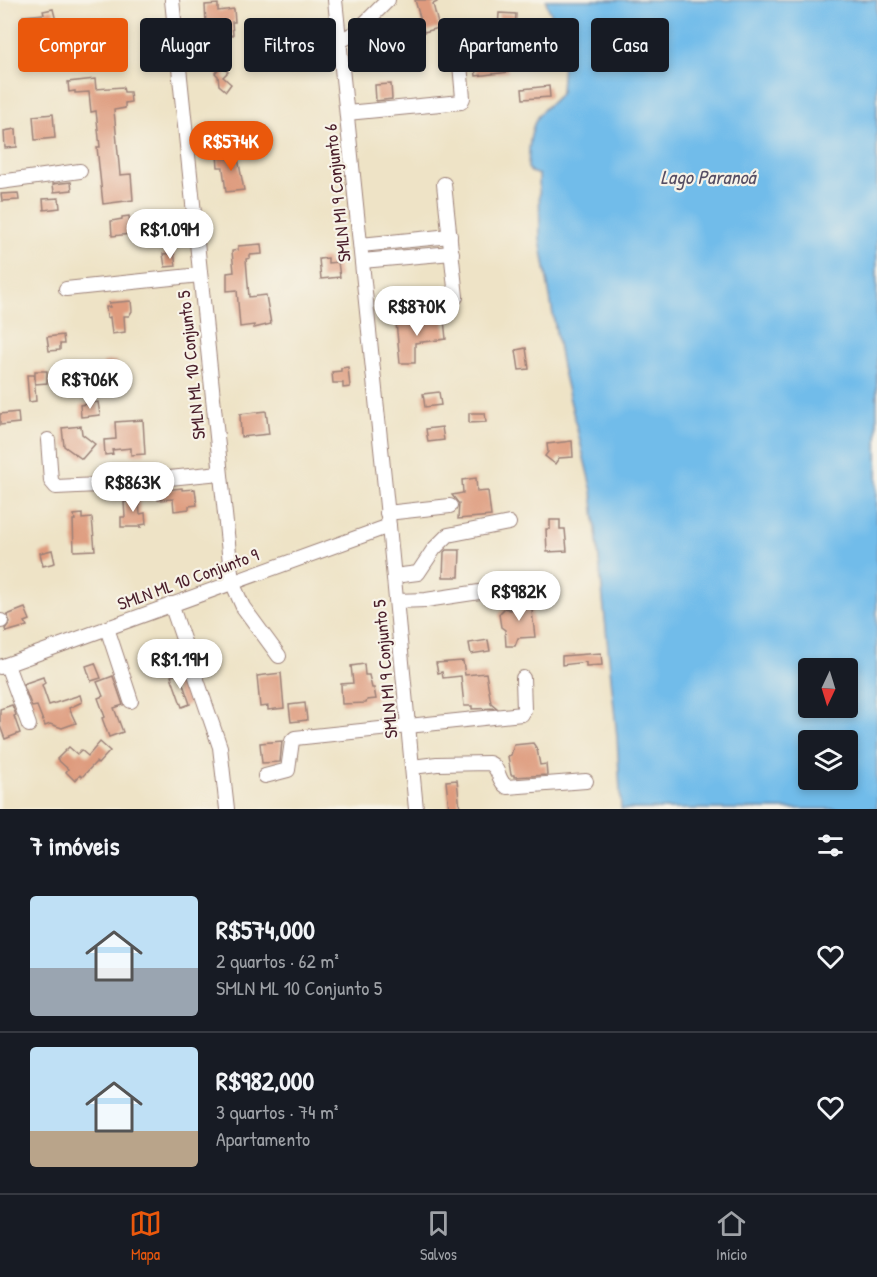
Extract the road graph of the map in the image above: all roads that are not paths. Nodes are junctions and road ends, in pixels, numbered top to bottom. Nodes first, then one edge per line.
1 (172, 0) edge
2 (335, 0) edge
3 (388, 0) edge
4 (339, 42) junction
5 (461, 72) edge
6 (347, 113) junction
7 (80, 171) dead end
8 (0, 182) edge
9 (444, 184) dead end
10 (450, 236) junction
11 (361, 245) junction
12 (452, 253) junction
13 (362, 261) junction
14 (200, 275) junction
15 (66, 289) dead end
16 (456, 297) dead end
17 (48, 440) dead end
18 (220, 473) junction
19 (450, 506) dead end
20 (388, 519) junction
21 (509, 523) dead end
22 (394, 576) junction
23 (232, 582) junction
24 (396, 601) junction
25 (511, 601) dead end
26 (171, 604) junction
27 (107, 628) junction
28 (279, 656) dead end
29 (3, 666) edge
30 (523, 678) dead end
31 (131, 701) dead end
32 (29, 725) dead end
33 (408, 725) junction
34 (412, 766) junction
35 (265, 776) dead end
36 (586, 782) dead end
37 (227, 809) edge
38 (416, 809) edge

1 - 14 street, SMLN ML 10 Conjunto 5
2 - 4 street, SMLN MI 9 Conjunto 6
3 - 4 street
4 - 6 street, SMLN MI 9 Conjunto 6
5 - 6 street
6 - 11 street, SMLN MI 9 Conjunto 6
7 - 8 street
9 - 10 street
10 - 11 street
10 - 12 street
11 - 13 street, SMLN MI 9 Conjunto 6
12 - 13 street
12 - 16 street
13 - 20 street, SMLN MI 9 Conjunto 6
14 - 15 street
14 - 18 street, SMLN ML 10 Conjunto 5
17 - 18 street
18 - 23 street, SMLN ML 10 Conjunto 5
19 - 20 street, SMLN ML 10 Conjunto 9
20 - 22 street, SMLN MI 9 Conjunto 5
20 - 23 street, SMLN ML 10 Conjunto 9
21 - 22 street
22 - 24 street, SMLN MI 9 Conjunto 5
23 - 26 street, SMLN ML 10 Conjunto 9
23 - 28 street, SMLN ML 10 Conjunto 5
24 - 25 street
24 - 33 street, SMLN MI 9 Conjunto 5
26 - 27 street, SMLN ML 10 Conjunto 9
26 - 37 street
27 - 29 street, SMLN ML 10 Conjunto 9
27 - 31 street
29 - 32 street
30 - 33 street
33 - 34 street, SMLN MI 9 Conjunto 5
33 - 35 street
34 - 36 street
34 - 38 street, SMLN MI 9 Conjunto 5

